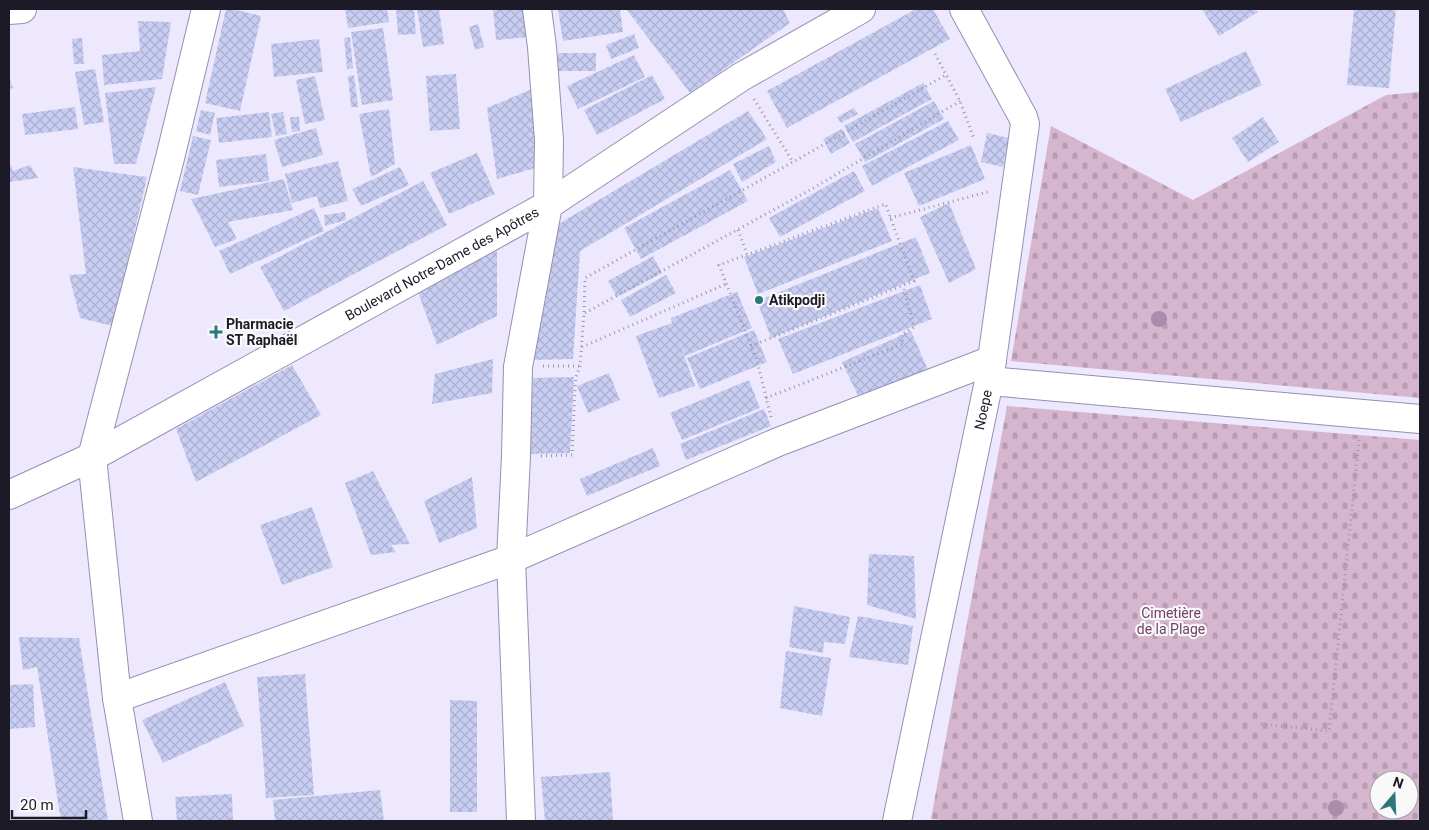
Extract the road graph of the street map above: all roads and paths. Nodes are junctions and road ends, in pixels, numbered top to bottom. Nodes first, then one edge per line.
1 (22, 9) edge
2 (206, 9) edge
3 (537, 9) edge
4 (861, 9) edge
5 (964, 9) edge
6 (9, 10) edge
7 (935, 54) dead end
8 (946, 75) junction
9 (741, 77) junction
10 (960, 100) junction
11 (974, 139) dead end
12 (793, 162) junction
13 (1000, 189) dead end
14 (548, 205) junction
15 (890, 218) junction
16 (738, 230) junction
17 (747, 254) junction
18 (726, 284) junction
19 (904, 285) junction
20 (584, 313) junction
21 (751, 346) junction
22 (582, 347) junction
23 (580, 366) junction
24 (518, 367) junction
25 (990, 371) junction
26 (766, 398) junction
27 (1361, 414) junction
28 (1420, 419) edge
29 (778, 442) junction
30 (516, 456) junction
31 (92, 457) junction
32 (9, 495) edge
33 (511, 559) junction
34 (117, 698) junction
35 (1261, 724) dead end
36 (138, 821) edge
37 (521, 821) edge
38 (897, 821) edge

1 - 6 street
2 - 31 street
3 - 14 street
4 - 9 street, Boulevard Notre-Dame des Apôtres
5 - 25 street, Noepe
7 - 8 path
8 - 10 path
8 - 12 path
9 - 12 path
9 - 14 street, Boulevard Notre-Dame des Apôtres
10 - 11 path
10 - 16 path
12 - 20 path
13 - 15 path
14 - 24 street
14 - 31 street, Boulevard Notre-Dame des Apôtres
15 - 17 path
15 - 19 path
16 - 17 path
16 - 20 path
17 - 18 path
18 - 21 path
18 - 22 path
19 - 21 path
19 - 26 path
20 - 22 path
21 - 26 path
22 - 23 path
23 - 24 path
23 - 30 path
24 - 30 street
25 - 27 street
25 - 29 street
25 - 38 street, Noepe
26 - 29 path
27 - 28 street
27 - 35 path
29 - 33 street
30 - 33 street
31 - 32 street, Boulevard Notre-Dame des Apôtres
31 - 34 street
33 - 34 street
33 - 37 street
34 - 36 street

